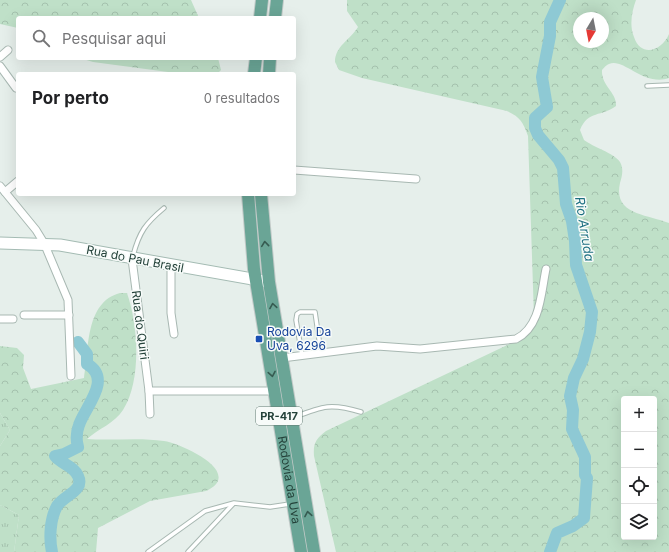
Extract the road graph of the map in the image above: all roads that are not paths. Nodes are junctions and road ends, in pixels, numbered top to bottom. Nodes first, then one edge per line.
1 (262, 0) edge
2 (277, 0) edge
3 (260, 16) edge
4 (275, 16) edge
5 (8, 50) dead end
6 (0, 57) edge
7 (256, 60) edge
8 (270, 60) edge
9 (0, 66) edge
10 (254, 72) edge
11 (269, 72) edge
12 (669, 85) edge
13 (647, 86) dead end
14 (16, 88) dead end
15 (296, 170) edge
16 (416, 179) dead end
17 (16, 182) edge
18 (2, 189) edge
19 (248, 196) edge
20 (261, 196) edge
21 (164, 208) dead end
22 (0, 243) edge
23 (44, 244) junction
24 (132, 259) junction
25 (171, 266) junction
26 (546, 269) dead end
27 (256, 281) junction
28 (269, 282) junction
29 (24, 315) dead end
30 (69, 315) junction
31 (0, 319) edge
32 (13, 319) dead end
33 (174, 334) dead end
34 (320, 353) junction
35 (302, 355) junction
36 (282, 358) junction
37 (71, 376) dead end
38 (149, 391) junction
39 (274, 391) junction
40 (361, 412) dead end
41 (150, 414) dead end
42 (292, 418) junction
43 (234, 503) junction
44 (293, 504) junction
45 (148, 552) edge
46 (188, 552) edge
47 (301, 552) edge
48 (314, 552) edge

1 - 3 main road
2 - 4 main road
5 - 6 street
7 - 10 main road
8 - 11 main road
9 - 14 street
12 - 13 lane
15 - 16 street
17 - 18 street
18 - 23 street
19 - 27 main road, Rodovia da Uva / PR-417
28 -> 20 main road, Rodovia da Uva / PR-417
21 - 24 lane
22 - 23 street, Rua do Pau Brasil
23 - 24 street, Rua do Pau Brasil
23 - 30 street
24 - 25 street, Rua do Pau Brasil
24 - 38 street, Rua do Quiri
25 - 27 street, Rua do Pau Brasil
25 - 33 street
26 - 34 street
27 - 28 street, Rua do Pau Brasil
27 -> 39 main road, Rodovia da Uva / PR-417
36 -> 28 main road, Rodovia da Uva / PR-417
29 - 30 street
30 - 37 street
31 - 32 street
34 - 35 street
34 - 35 lane
35 - 36 street
36 - 42 main road, Rodovia da Uva / PR-417
38 - 39 street
38 - 41 street, Rua do Quiri
39 - 44 main road, Rodovia da Uva / PR-417
40 - 42 lane
48 -> 42 main road, Rodovia da Uva / PR-417
43 - 44 lane
43 - 45 lane
43 - 46 lane
44 - 47 main road, Rodovia da Uva / PR-417

